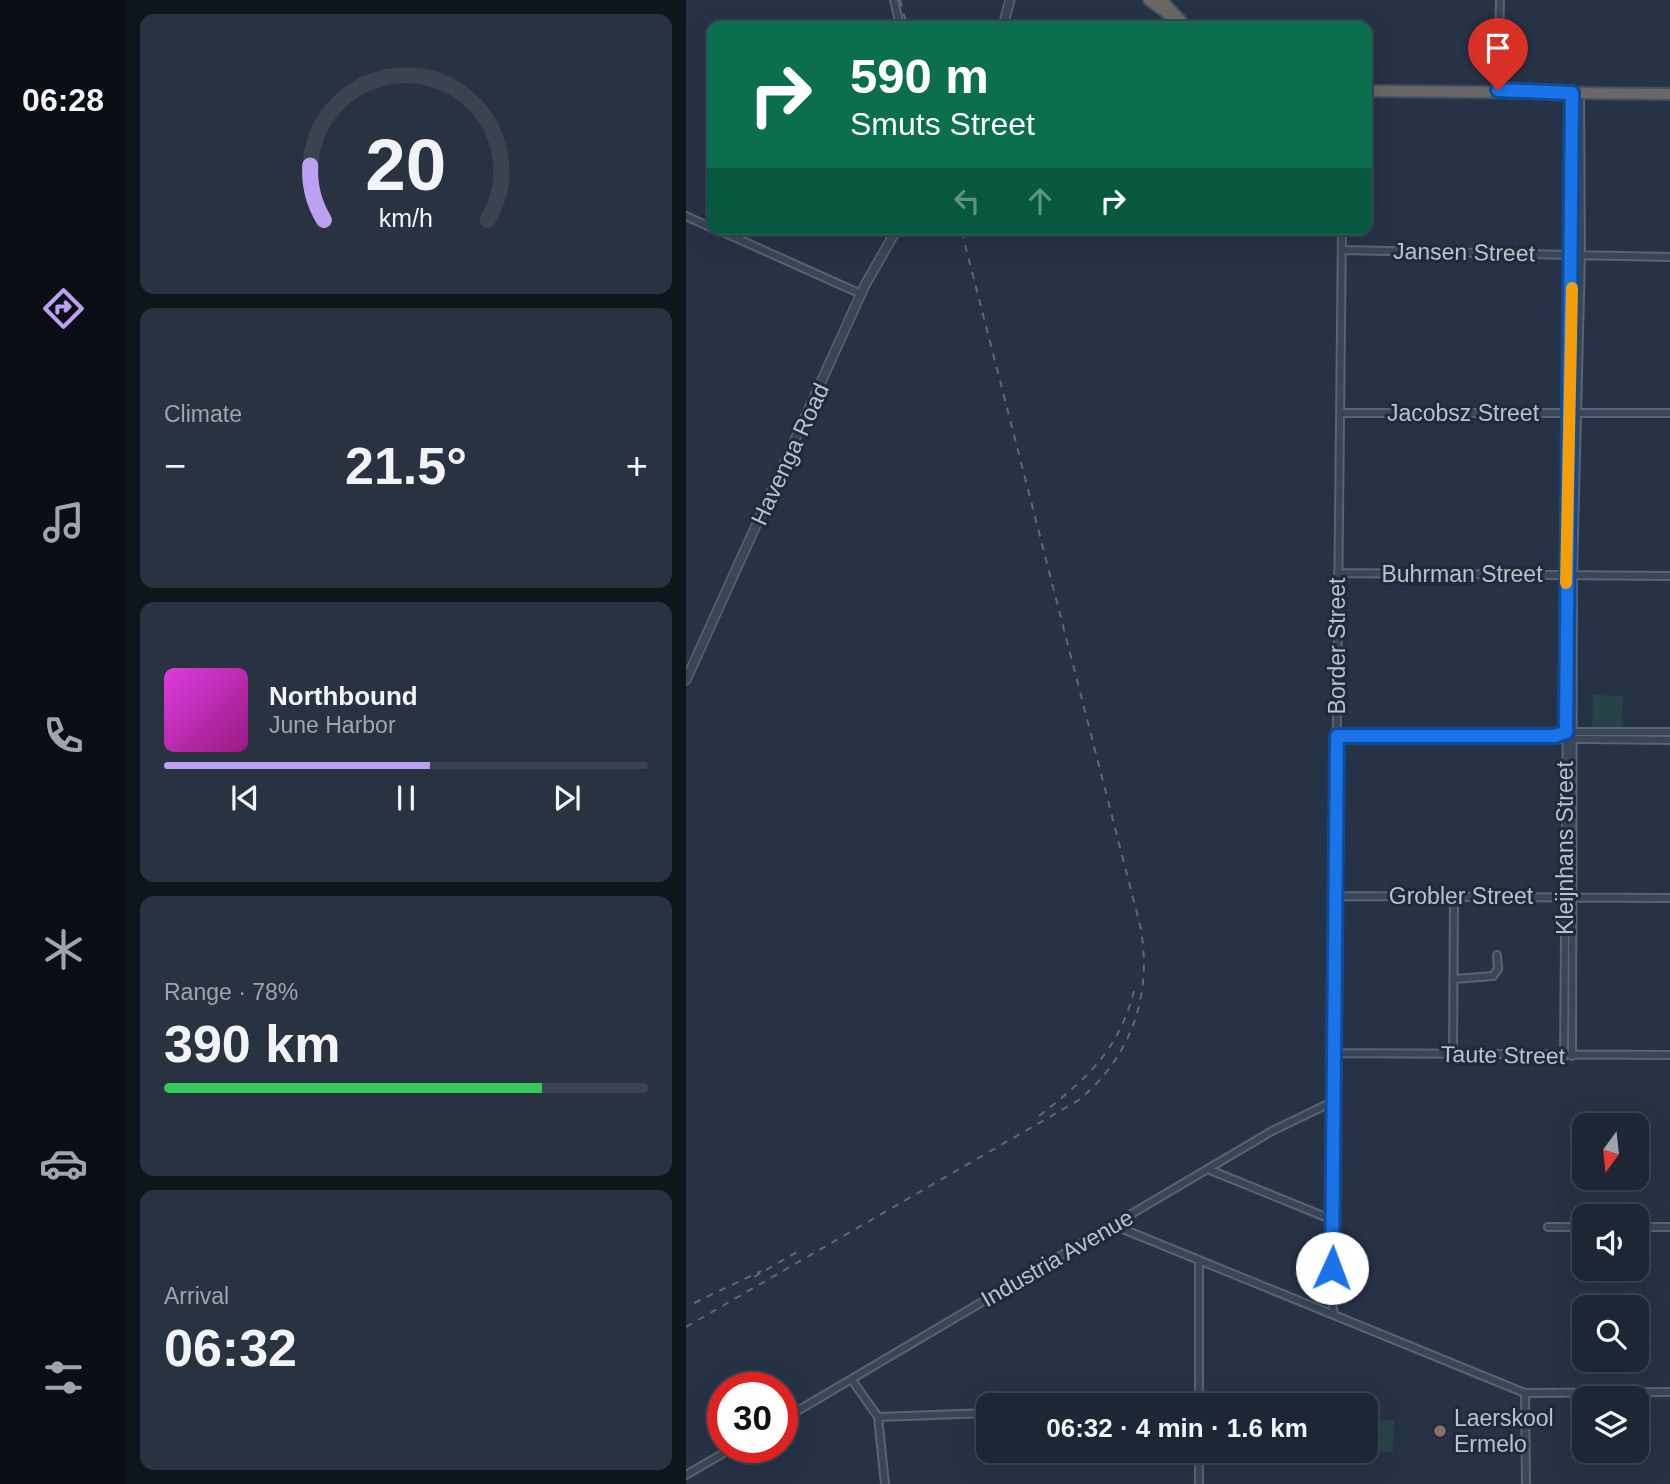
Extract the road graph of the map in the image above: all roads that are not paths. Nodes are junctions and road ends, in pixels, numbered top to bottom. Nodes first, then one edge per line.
1 (894, 0) edge
2 (1010, 0) edge
3 (1149, 0) edge
4 (1161, 0) edge
5 (1500, 0) edge
6 (899, 21) edge
7 (1004, 21) edge
8 (1177, 21) edge
9 (1180, 21) edge
10 (1498, 90) junction
11 (1372, 91) edge
12 (1576, 93) junction
13 (1670, 94) edge
14 (686, 216) edge
15 (707, 225) edge
16 (730, 235) edge
17 (894, 235) edge
18 (1342, 235) edge
19 (1342, 250) junction
20 (1572, 254) junction
21 (1581, 254) junction
22 (1670, 257) edge
23 (861, 294) junction
24 (1340, 412) junction
25 (1573, 413) junction
26 (1670, 414) edge
27 (1338, 573) junction
28 (1570, 575) junction
29 (1670, 576) edge
30 (687, 674) edge
31 (1670, 732) edge
32 (1337, 736) junction
33 (1569, 736) junction
34 (1670, 740) edge
35 (1336, 896) junction
36 (1454, 897) junction
37 (1568, 897) junction
38 (1670, 898) edge
39 (1497, 956) dead end
40 (1454, 979) junction
41 (1336, 1053) junction
42 (1453, 1055) junction
43 (1670, 1055) edge
44 (1568, 1056) junction
45 (1334, 1101) junction
46 (1210, 1170) junction
47 (1333, 1220) junction
48 (1113, 1225) junction
49 (1548, 1227) dead end
50 (1572, 1227) edge
51 (1649, 1227) edge
52 (1670, 1227) edge
53 (1199, 1261) junction
54 (1334, 1315) junction
55 (852, 1380) junction
56 (1670, 1392) edge
57 (1199, 1393) edge
58 (1525, 1393) junction
59 (798, 1411) edge
60 (976, 1413) edge
61 (878, 1417) junction
62 (707, 1463) edge
63 (1199, 1463) edge
64 (686, 1475) edge
65 (885, 1484) edge
66 (1199, 1484) edge
67 (1526, 1484) edge

1 - 6 street
2 - 7 street
3 - 8 highway
4 - 9 highway
5 - 10 street
10 - 11 highway
10 - 12 highway
12 - 13 highway
12 - 20 street, Kleijnhans Street
12 - 21 street, Kleijnhans Street
14 - 15 street
16 - 23 street
17 - 23 street, Havenga Road
18 - 19 street, Border Street
19 - 20 street, Jansen Street
19 - 24 street, Border Street
20 - 21 street, Jansen Street
20 - 25 street, Kleijnhans Street
21 - 22 street, Jansen Street
21 - 25 street, Kleijnhans Street
23 - 30 street, Havenga Road
24 - 25 street, Jacobsz Street
24 - 27 street, Border Street
25 - 26 street, Jacobsz Street
25 - 28 street, Kleijnhans Street
27 - 28 street, Buhrman Street
27 - 32 street, Border Street
28 - 29 street, Buhrman Street
28 - 33 street, Kleijnhans Street
31 - 33 street
32 - 33 street
32 - 35 street, Border Street
33 - 34 street
33 - 37 street, Kleijnhans Street
35 - 36 street, Grobler Street
35 - 41 street, Border Street
36 - 37 street, Grobler Street
36 - 40 street
37 - 38 street, Grobler Street
37 - 44 street, Kleijnhans Street
39 - 40 street
40 - 42 street
41 - 42 street, Taute Street
41 - 45 street, Border Street
42 - 44 street, Taute Street
43 - 44 street, Taute Street
45 - 46 street, Industria Avenue
45 - 47 street, Border Street
46 - 47 street
46 - 48 street, Industria Avenue
47 - 54 street, Border Street
48 - 53 street
48 - 55 street, Industria Avenue
49 - 50 street
51 - 52 street
53 - 54 street
53 - 57 street
54 - 58 street
55 - 59 street, Industria Avenue
55 - 61 street
56 - 58 street
58 - 67 street
60 - 61 street
61 - 65 street
62 - 64 street
63 - 66 street

